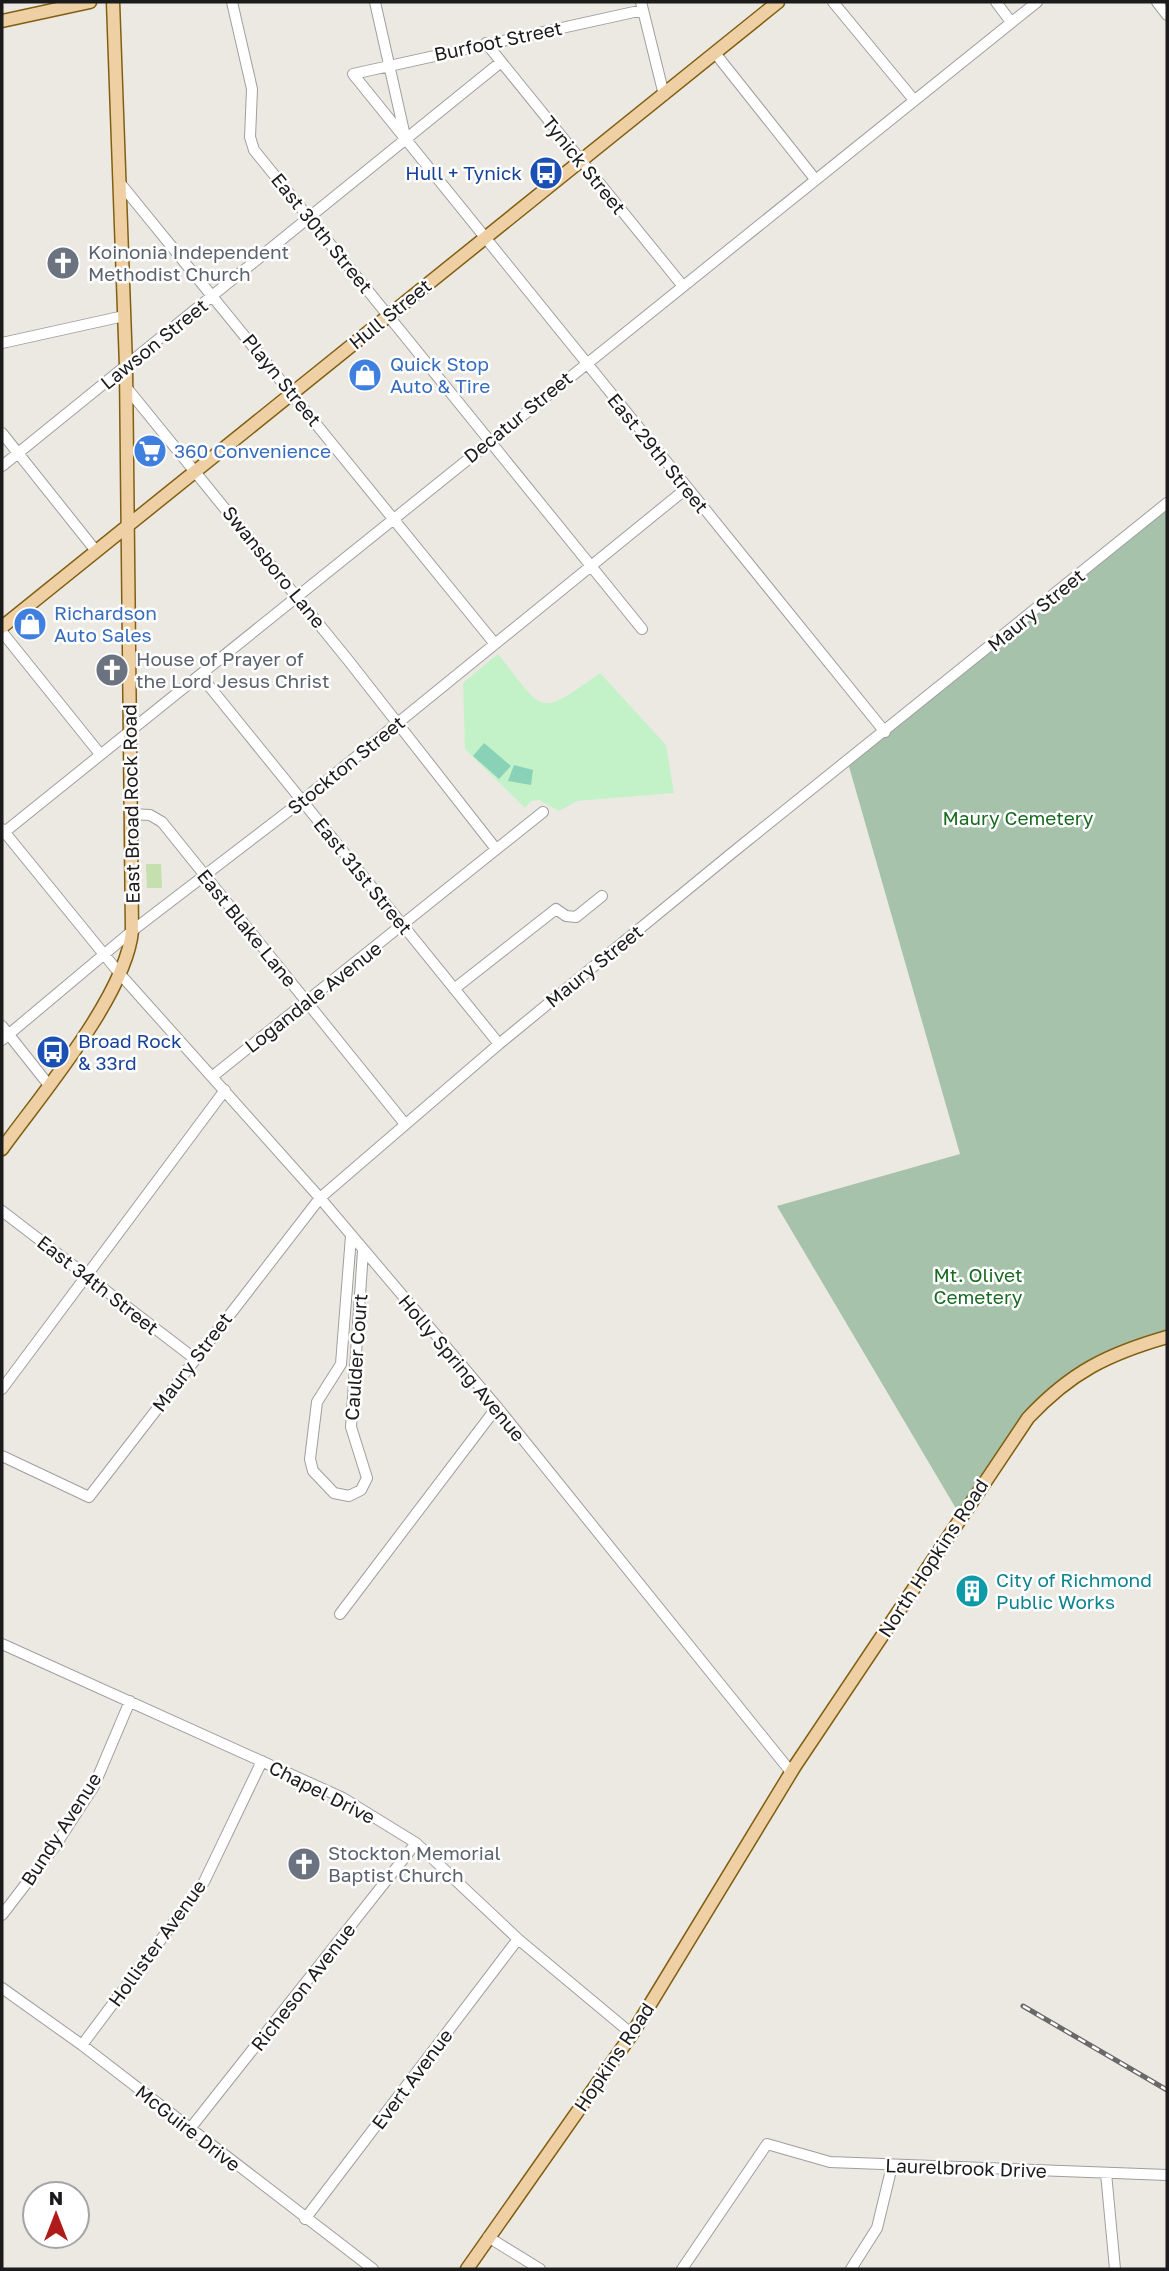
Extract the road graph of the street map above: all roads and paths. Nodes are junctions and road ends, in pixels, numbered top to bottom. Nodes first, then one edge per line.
1 (90, 2) edge
2 (113, 2) edge
3 (232, 2) edge
4 (374, 2) edge
5 (778, 2) edge
6 (833, 2) edge
7 (996, 2) edge
8 (1037, 2) edge
9 (1157, 2) edge
10 (642, 6) edge
11 (764, 7) edge
12 (1167, 15) edge
13 (2, 21) edge
14 (1011, 22) junction
15 (486, 43) junction
16 (715, 53) junction
17 (501, 62) junction
18 (389, 65) junction
19 (354, 74) joint
20 (664, 95) junction
21 (914, 100) junction
22 (405, 140) junction
23 (579, 160) junction
24 (815, 179) junction
25 (120, 183) junction
26 (309, 218) junction
27 (484, 238) junction
28 (682, 285) junction
29 (213, 296) junction
30 (388, 315) junction
31 (124, 316) junction
32 (2, 343) edge
33 (586, 363) junction
34 (126, 366) junction
35 (126, 387) junction
36 (292, 393) junction
37 (2, 433) edge
38 (490, 439) junction
39 (17, 453) junction
40 (2, 466) edge
41 (196, 471) junction
42 (687, 488) junction
43 (1167, 503) edge
44 (393, 519) junction
45 (127, 526) junction
46 (96, 551) junction
47 (592, 565) junction
48 (297, 596) junction
49 (2, 629) edge
50 (642, 629) dead end
51 (495, 644) junction
52 (201, 676) junction
53 (398, 723) junction
54 (130, 730) junction
55 (885, 732) junction
56 (100, 754) junction
57 (303, 800) junction
58 (543, 812) dead end
59 (132, 814) junction
60 (3, 832) edge
61 (496, 849) junction
62 (205, 877) junction
63 (602, 896) dead end
64 (404, 926) junction
65 (132, 930) junction
66 (104, 955) junction
67 (120, 974) junction
68 (454, 989) junction
69 (307, 1001) junction
70 (4, 1033) edge
71 (499, 1045) junction
72 (213, 1076) junction
73 (48, 1084) junction
74 (225, 1090) junction
75 (405, 1124) junction
76 (2, 1149) edge
77 (320, 1198) junction
78 (2, 1210) edge
79 (351, 1236) junction
80 (363, 1251) junction
81 (86, 1275) junction
82 (1167, 1337) edge
83 (195, 1359) junction
84 (2, 1389) edge
85 (497, 1408) junction
86 (2, 1455) edge
87 (341, 1614) dead end
88 (2, 1644) edge
89 (130, 1701) junction
90 (262, 1760) junction
91 (791, 1772) junction
92 (751, 1838) joint
93 (416, 1843) junction
94 (2, 1915) edge
95 (519, 1939) junction
96 (2, 1988) edge
97 (632, 2034) junction
98 (82, 2045) junction
99 (189, 2130) junction
100 (892, 2166) junction
101 (1106, 2173) junction
102 (1167, 2175) edge
103 (305, 2219) junction
104 (488, 2237) junction
105 (373, 2269) edge
106 (467, 2269) edge
107 (540, 2269) edge
108 (682, 2269) edge
109 (851, 2269) edge
110 (1115, 2269) edge

1 - 13 main road
2 - 25 main road, East Broad Rock Road
3 - 26 street, East 30th Street
4 - 18 street, East 29th Street
5 - 11 main road, Hull Street
6 - 21 street
7 - 14 street
8 - 14 street, Decatur Street
9 - 12 street
10 - 15 street, Burfoot Street
10 - 20 street
11 - 16 main road, Hull Street
14 - 21 street, Decatur Street
15 - 17 street, Tynick Street
15 - 18 street, Burfoot Street
16 - 20 main road, Hull Street
16 - 24 street
17 - 22 street, Lawson Street
17 - 23 street, Tynick Street
18 - 19 street, Burfoot Street
18 - 22 street, East 29th Street
19 - 22 street, East 29th Street
20 - 23 main road, Hull Street
21 - 24 street, Decatur Street
22 - 26 street, Lawson Street
22 - 27 street, East 29th Street
23 - 27 main road, Hull Street
23 - 28 street, Tynick Street
24 - 28 street, Decatur Street
25 - 29 street, Playn Street
25 - 31 main road, East Broad Rock Road
26 - 29 street, Lawson Street
26 - 30 street, East 30th Street
27 - 30 main road, Hull Street
27 - 33 street, East 29th Street
28 - 33 street, Decatur Street
29 - 34 street, Lawson Street
29 - 36 street, Playn Street
30 - 36 main road, Hull Street
30 - 38 street, East 30th Street
31 - 32 street
31 - 34 main road, East Broad Rock Road
33 - 38 street, Decatur Street
33 - 42 street, East 29th Street
34 - 35 main road, East Broad Rock Road
34 - 39 street, Lawson Street
35 - 41 street, Swansboro Lane
35 - 45 main road, East Broad Rock Road
36 - 41 main road, Hull Street
36 - 44 street, Playn Street
37 - 39 street
38 - 44 street, Decatur Street
38 - 47 street, East 30th Street
39 - 40 street, Lawson Street
39 - 46 street
41 - 45 main road, Hull Street
41 - 48 street, Swansboro Lane
42 - 47 street, Stockton Street
42 - 55 street, East 29th Street
43 - 55 street, Maury Street
44 - 48 street, Decatur Street
44 - 51 street, Playn Street
45 - 46 main road, Hull Street
45 - 54 main road, East Broad Rock Road
46 - 49 main road, Hull Street
47 - 50 street, East 30th Street
47 - 51 street, Stockton Street
48 - 52 street, Decatur Street
48 - 53 street, Swansboro Lane
49 - 56 street
51 - 53 street, Stockton Street
52 - 54 street, Decatur Street
52 - 57 street, East 31st Street
53 - 57 street, Stockton Street
53 - 61 street, Swansboro Lane
54 - 56 street, Decatur Street
54 - 59 main road, East Broad Rock Road
55 - 71 street, Maury Street
56 - 60 street, Decatur Street
57 - 62 street, Stockton Street
57 - 64 street, East 31st Street
58 - 61 street, Logandale Avenue
59 - 62 street, East Blake Lane
59 - 65 main road, East Broad Rock Road
60 - 66 street, Holly Spring Avenue
61 - 64 street, Logandale Avenue
62 - 65 street, Stockton Street
62 - 69 street, East Blake Lane
63 - 68 street
64 - 68 street, East 31st Street
64 - 69 street, Logandale Avenue
65 - 66 street, Stockton Street
65 - 67 main road, East Broad Rock Road
66 - 67 street, Holly Spring Avenue
66 - 70 street, Stockton Street
67 - 72 street, Holly Spring Avenue
67 - 73 main road, East Broad Rock Road
68 - 71 street, East 31st Street
69 - 72 street, Logandale Avenue
69 - 75 street, East Blake Lane
70 - 73 street
71 - 75 street, Maury Street
72 - 74 street, Holly Spring Avenue
73 - 76 main road, East Broad Rock Road
74 - 77 street, Holly Spring Avenue
74 - 81 street
75 - 77 street, Maury Street
77 - 79 street, Holly Spring Avenue
77 - 83 street, Maury Street
78 - 81 street, East 34th Street
79 - 80 street, Holly Spring Avenue
79 - 80 street, Caulder Court
80 - 85 street, Holly Spring Avenue
81 - 83 street, East 34th Street
81 - 84 street
82 - 91 main road, North Hopkins Road
83 - 86 street, Maury Street
85 - 87 street
85 - 91 street, Holly Spring Avenue
88 - 89 street, Chapel Drive
89 - 90 street, Chapel Drive
89 - 94 street, Bundy Avenue
90 - 93 street, Chapel Drive
90 - 98 street, Hollister Avenue
91 - 92 main road, North Hopkins Road
92 - 97 main road, Hopkins Road
93 - 95 street, Chapel Drive
93 - 99 street, Richeson Avenue
95 - 97 street, Chapel Drive
95 - 103 street, Evert Avenue
96 - 98 street, McGuire Drive
97 - 104 main road, Hopkins Road
98 - 99 street, McGuire Drive
99 - 103 street, McGuire Drive
100 - 101 street, Laurelbrook Drive
100 - 108 street, Laurelbrook Drive
100 - 109 street
101 - 102 street, Laurelbrook Drive
101 - 110 street
103 - 105 street, McGuire Drive
104 - 106 main road, Hopkins Road
104 - 107 street

